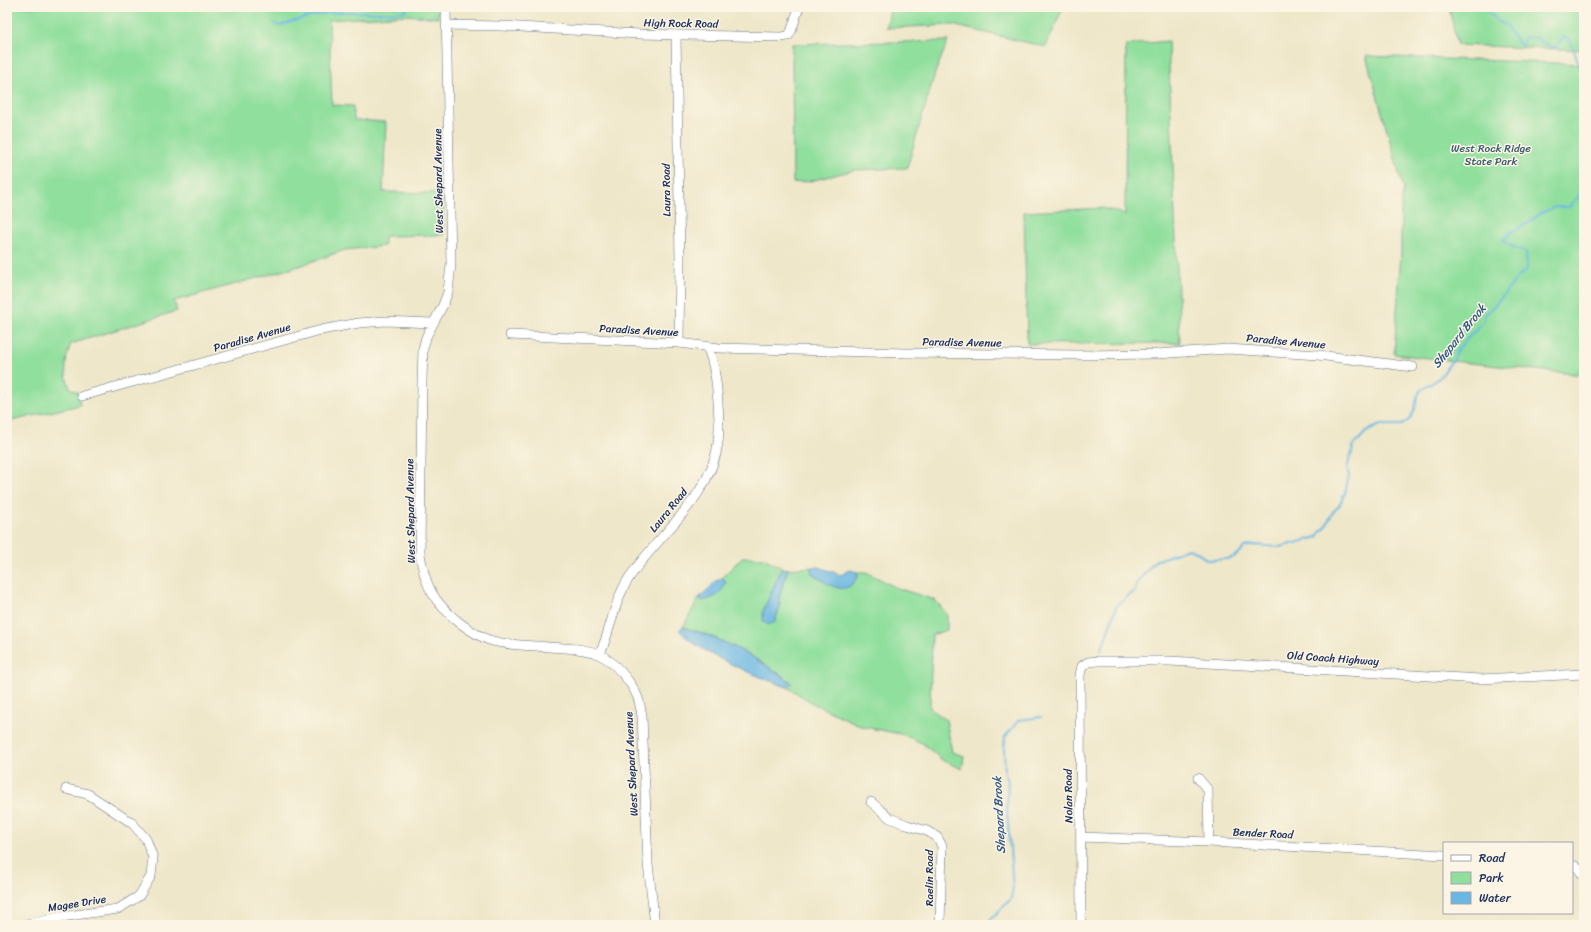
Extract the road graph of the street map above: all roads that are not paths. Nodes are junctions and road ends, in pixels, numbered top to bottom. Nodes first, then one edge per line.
1 (446, 7) edge
2 (799, 7) edge
3 (447, 25) junction
4 (676, 36) junction
5 (432, 323) junction
6 (510, 336) dead end
7 (679, 343) junction
8 (707, 347) junction
9 (1413, 367) dead end
10 (82, 396) dead end
11 (600, 654) junction
12 (1082, 666) joint
13 (1584, 674) edge
14 (1198, 778) dead end
15 (66, 789) dead end
16 (871, 802) dead end
17 (1081, 837) junction
18 (1209, 842) junction
19 (1443, 855) edge
20 (1573, 865) edge
21 (1584, 877) edge
22 (26, 925) edge
23 (656, 925) edge
24 (940, 925) edge
25 (1081, 925) edge

1 - 3 street, West Shepard Avenue
2 - 4 street, High Rock Road
3 - 4 street, High Rock Road
3 - 5 street, West Shepard Avenue
4 - 7 street, Laura Road
5 - 10 street, Paradise Avenue
5 - 11 street, West Shepard Avenue
6 - 7 street, Paradise Avenue
7 - 8 street, Paradise Avenue
8 - 9 street, Paradise Avenue
8 - 11 street, Laura Road
11 - 23 street, West Shepard Avenue
12 - 13 street, Old Coach Highway
12 - 17 street, Nolan Road
14 - 18 street
15 - 22 street, Magee Drive
16 - 24 street, Raelin Road
17 - 18 street, Bender Road
17 - 25 street, Nolan Road
18 - 19 street, Bender Road
20 - 21 street

